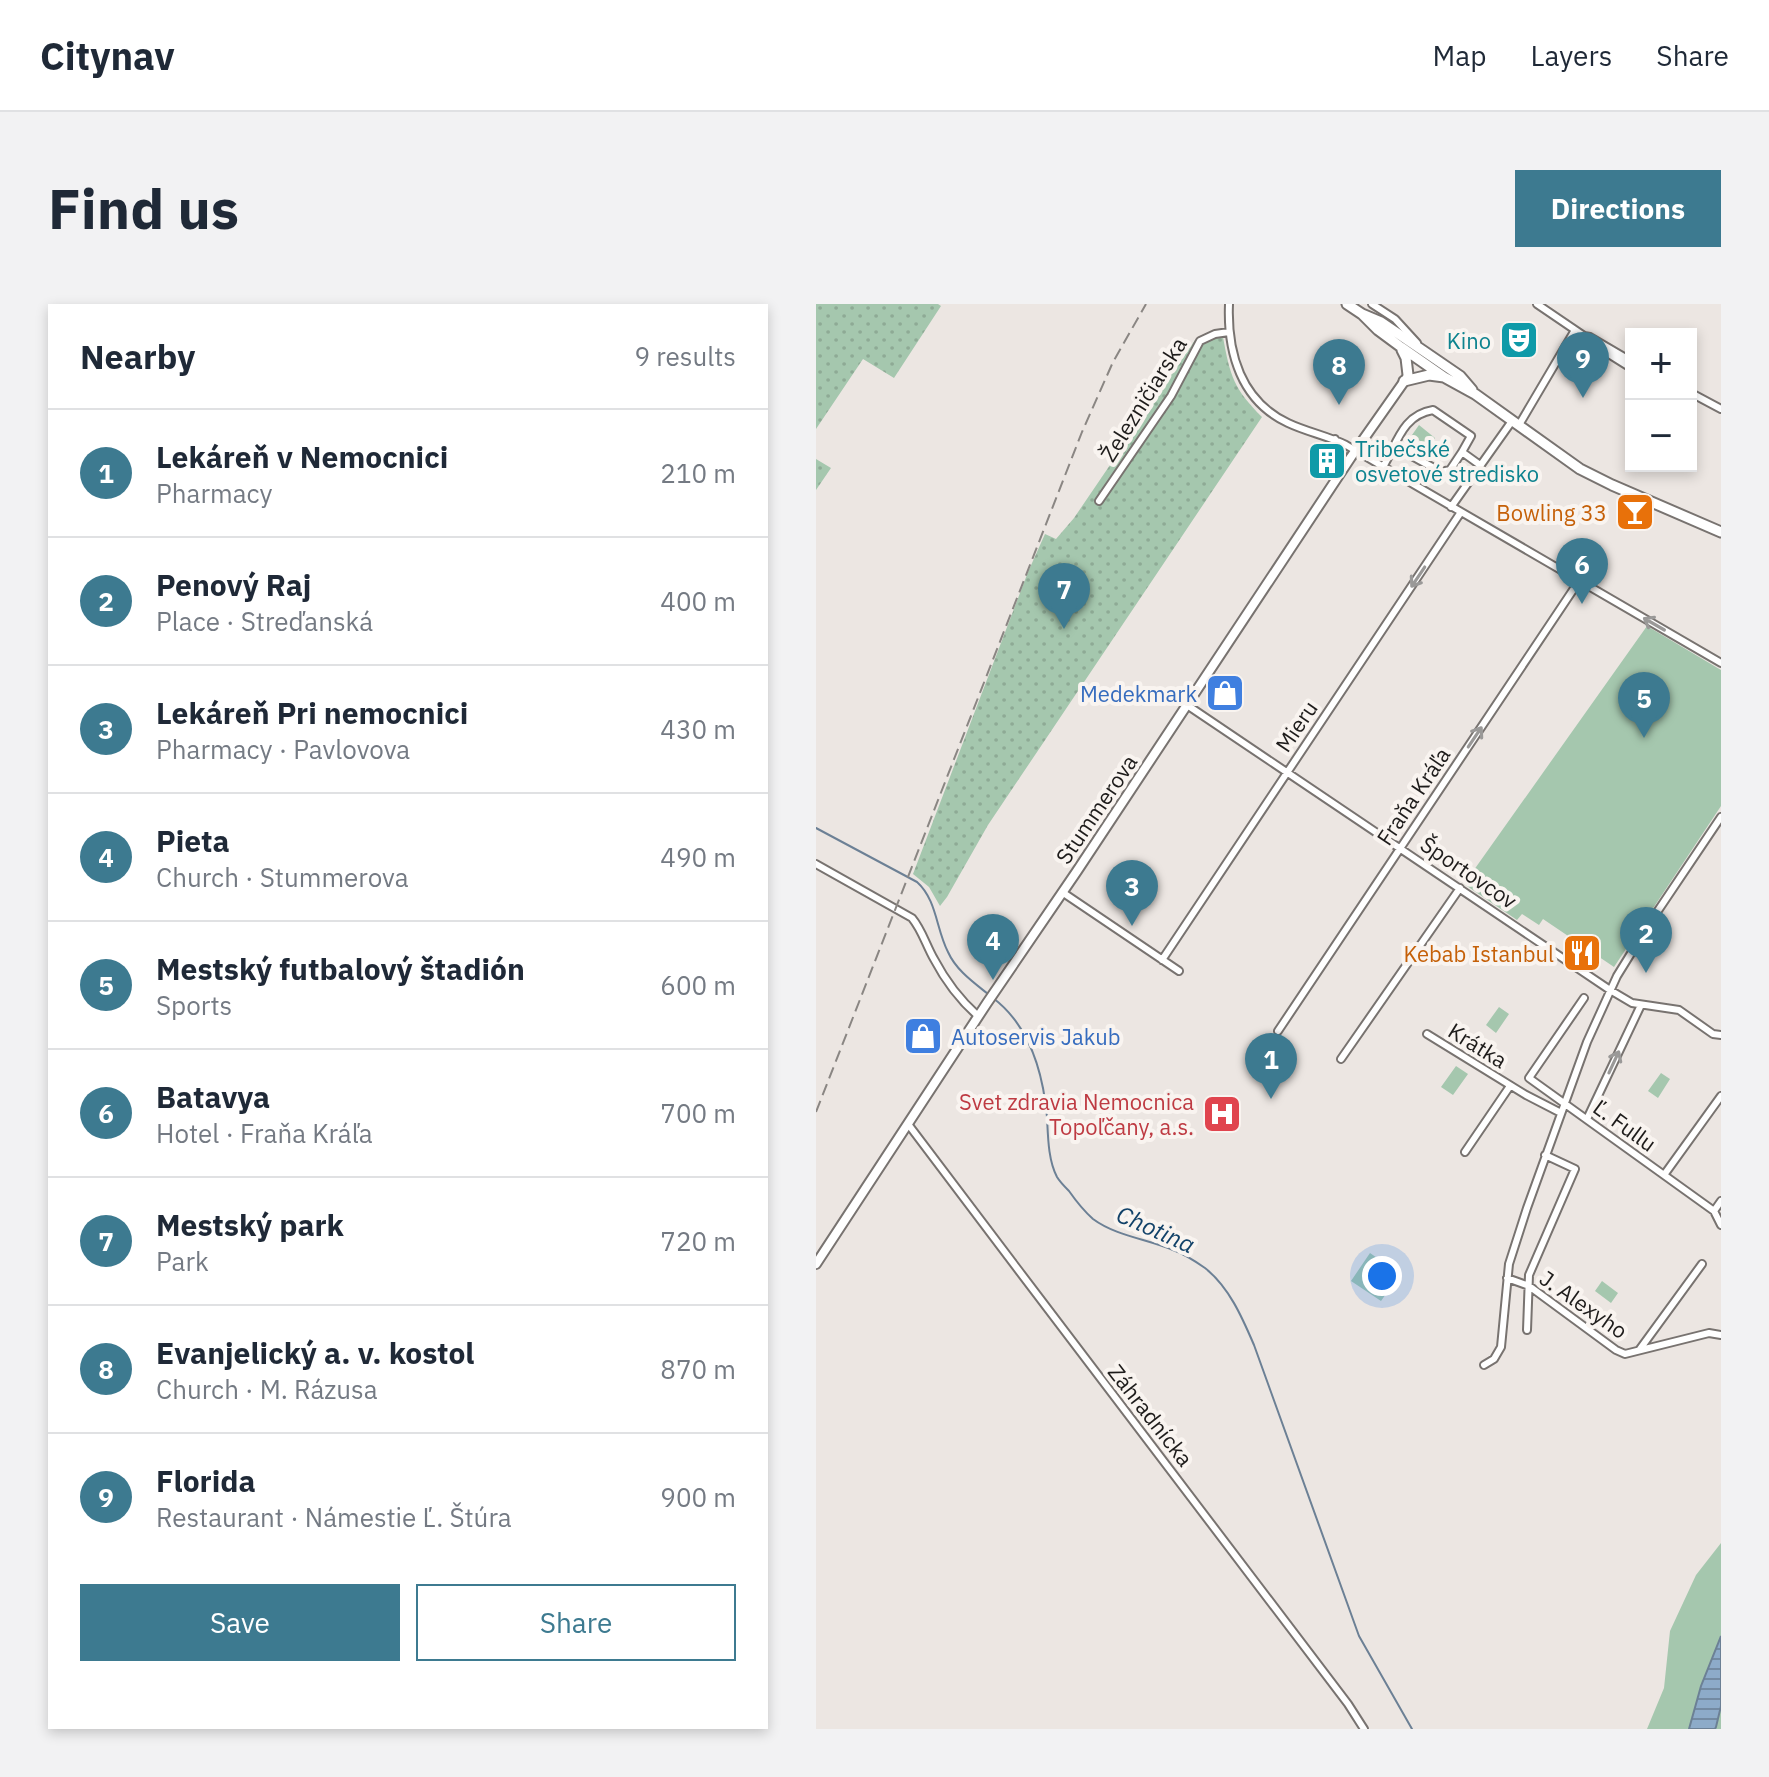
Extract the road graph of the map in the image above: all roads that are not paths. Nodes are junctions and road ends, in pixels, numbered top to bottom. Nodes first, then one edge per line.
1 (1229, 304) edge
2 (1347, 304) edge
3 (1372, 304) edge
4 (1537, 304) edge
5 (1362, 314) junction
6 (1575, 330) junction
7 (1229, 332) junction
8 (1584, 336) junction
9 (1401, 347) junction
10 (1422, 356) junction
11 (1625, 357) edge
12 (1625, 364) edge
13 (1444, 377) junction
14 (1406, 378) junction
15 (1475, 394) junction
16 (1697, 396) edge
17 (1721, 409) edge
18 (1515, 423) junction
19 (1335, 439) junction
20 (1394, 446) junction
21 (1355, 451) junction
22 (1462, 452) junction
23 (1480, 465) junction
24 (1383, 467) junction
25 (1342, 471) junction
26 (1099, 501) dead end
27 (1451, 507) junction
28 (1461, 512) junction
29 (1721, 532) edge
30 (1579, 581) junction
31 (1721, 663) edge
32 (1187, 705) junction
33 (1287, 772) junction
34 (1721, 817) edge
35 (1400, 848) junction
36 (816, 864) edge
37 (1460, 888) junction
38 (1062, 892) junction
39 (1162, 960) junction
40 (1179, 971) dead end
41 (1610, 990) junction
42 (1584, 998) dead end
43 (1641, 1005) junction
44 (978, 1016) junction
45 (1278, 1031) dead end
46 (1427, 1034) dead end
47 (1721, 1035) edge
48 (1721, 1043) edge
49 (1341, 1059) dead end
50 (1510, 1086) junction
51 (1721, 1096) edge
52 (1564, 1103) junction
53 (1561, 1113) junction
54 (1587, 1119) junction
55 (908, 1124) junction
56 (1465, 1152) dead end
57 (1545, 1155) junction
58 (1664, 1175) junction
59 (1721, 1201) edge
60 (1714, 1211) junction
61 (1721, 1225) edge
62 (816, 1264) edge
63 (1702, 1264) dead end
64 (1507, 1278) junction
65 (1529, 1286) junction
66 (1527, 1330) dead end
67 (1721, 1335) edge
68 (1640, 1349) junction
69 (1484, 1365) dead end
70 (1364, 1729) edge

1 - 7 street
2 - 5 main road
3 - 10 street
4 - 6 street
5 - 9 main road
5 - 10 main road
6 - 8 street
6 - 18 street
7 - 19 street
7 - 26 street, Železničiarska
8 - 11 street
8 - 12 street
9 - 10 main road
9 - 14 main road
10 - 13 main road
10 - 14 main road
10 - 15 main road
13 - 14 main road
13 - 15 main road
14 - 21 street, Stummerova
15 - 18 main road
16 - 17 street
18 - 23 street
18 - 29 main road
19 - 21 street
19 - 25 street
20 - 22 street
20 - 22 street
20 - 24 street
21 - 24 street
21 - 25 street, Stummerova
22 - 23 street
23 - 27 street
24 - 27 street
25 - 32 street, Stummerova
27 - 28 street
28 - 30 street
28 -> 33 street, Mieru
31 -> 30 street
35 -> 30 street, Fraňa Kráľa
32 - 33 street, Športovcov
32 - 38 street, Stummerova
33 - 35 street, Športovcov
33 - 39 street, Mieru
34 - 41 street
35 - 37 street, Športovcov
35 - 45 street, Fraňa Kráľa
36 - 44 street
37 - 41 street, Športovcov
37 - 49 street
38 - 39 street
38 - 44 street, Stummerova
39 - 40 street
41 - 43 street, Športovcov
41 - 52 street
42 - 52 street, Ľ. Fullu
43 - 47 street, Športovcov
54 -> 43 street
44 - 55 street, Stummerova
46 - 50 street, Krátka
47 - 48 street
50 - 53 street, Krátka
50 - 56 street, Krátka
51 - 58 street, Ľ. Fullu
52 - 53 street
52 - 54 street, Ľ. Fullu
53 - 57 street
54 - 58 street, Ľ. Fullu
55 - 62 street, Stummerova
55 - 70 street, Záhradnícka
57 - 64 street
57 - 65 street
58 - 60 street, Ľ. Fullu
59 - 60 street
60 - 61 street, Ľ. Fullu
63 - 68 street, J. Alexyho
64 - 65 street, J. Alexyho
64 - 69 street
65 - 66 street
65 - 68 street, J. Alexyho
67 - 68 street, J. Alexyho

